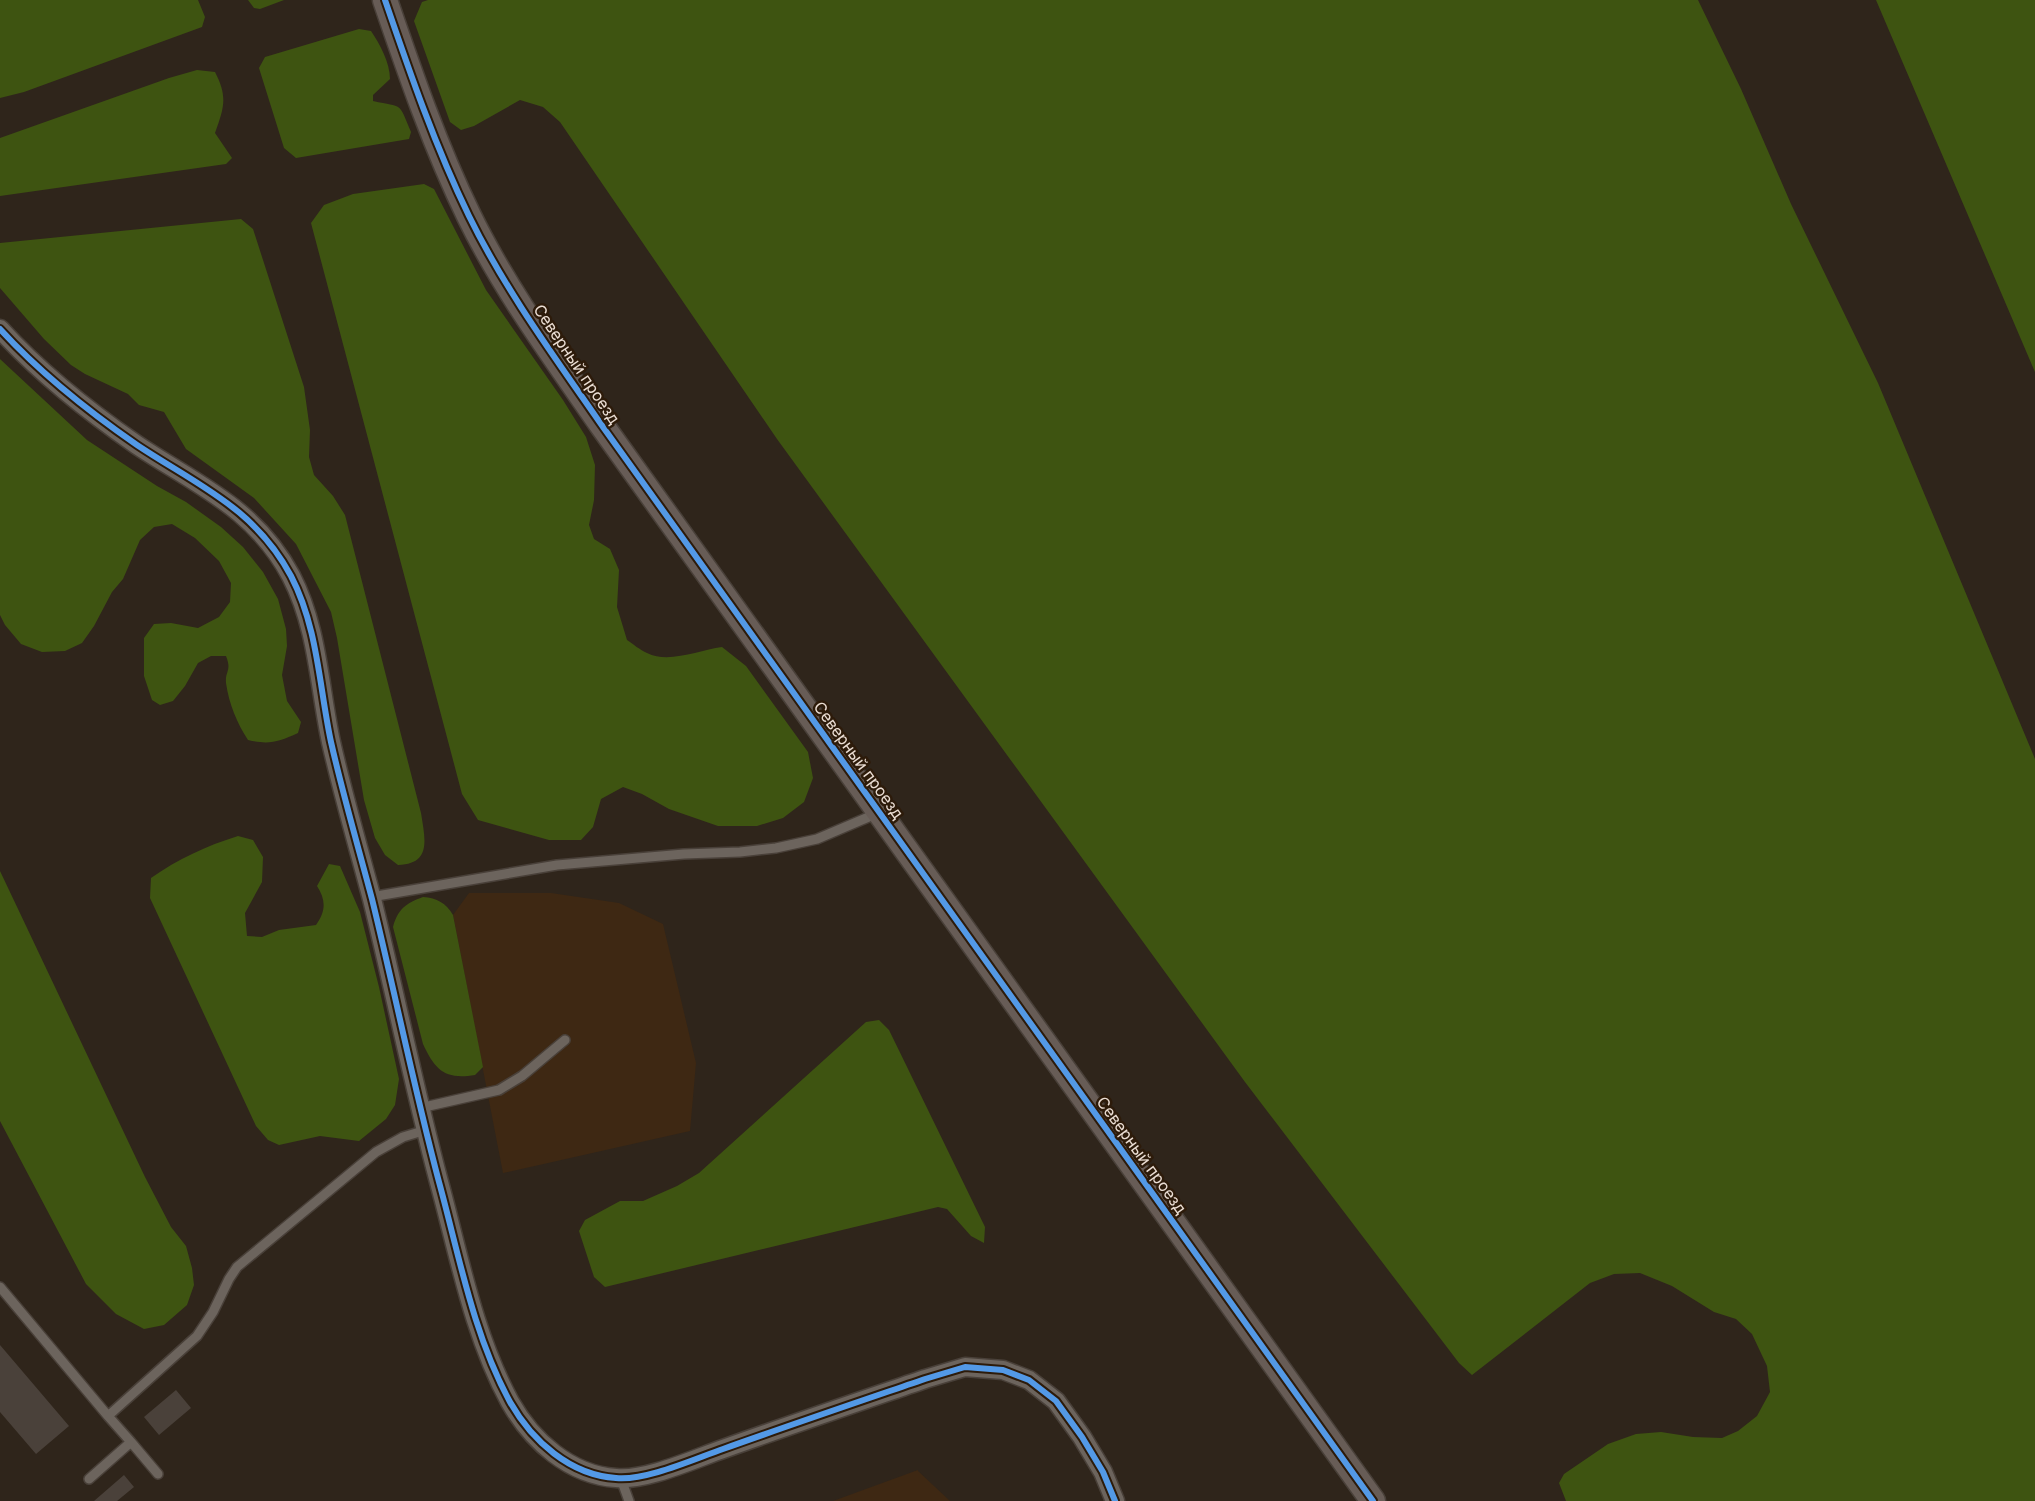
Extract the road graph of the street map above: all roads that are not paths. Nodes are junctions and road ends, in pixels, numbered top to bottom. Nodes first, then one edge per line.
1 (385, 0) edge
2 (0, 329) edge
3 (880, 812) junction
4 (371, 897) junction
5 (565, 1040) dead end
6 (420, 1108) junction
7 (426, 1130) junction
8 (0, 1287) edge
9 (108, 1416) junction
10 (131, 1442) junction
11 (158, 1474) dead end
12 (89, 1479) dead end
13 (621, 1479) junction
14 (628, 1501) edge
15 (1115, 1501) edge
16 (1373, 1501) edge

1 - 3 street, Северный проезд
2 - 4 street
3 - 4 lane
3 - 16 street, Северный проезд
4 - 6 street
5 - 6 lane
6 - 7 street
7 - 9 lane
7 - 13 street
8 - 9 lane
9 - 10 lane
10 - 11 lane
10 - 12 lane
13 - 14 lane
13 - 15 street

